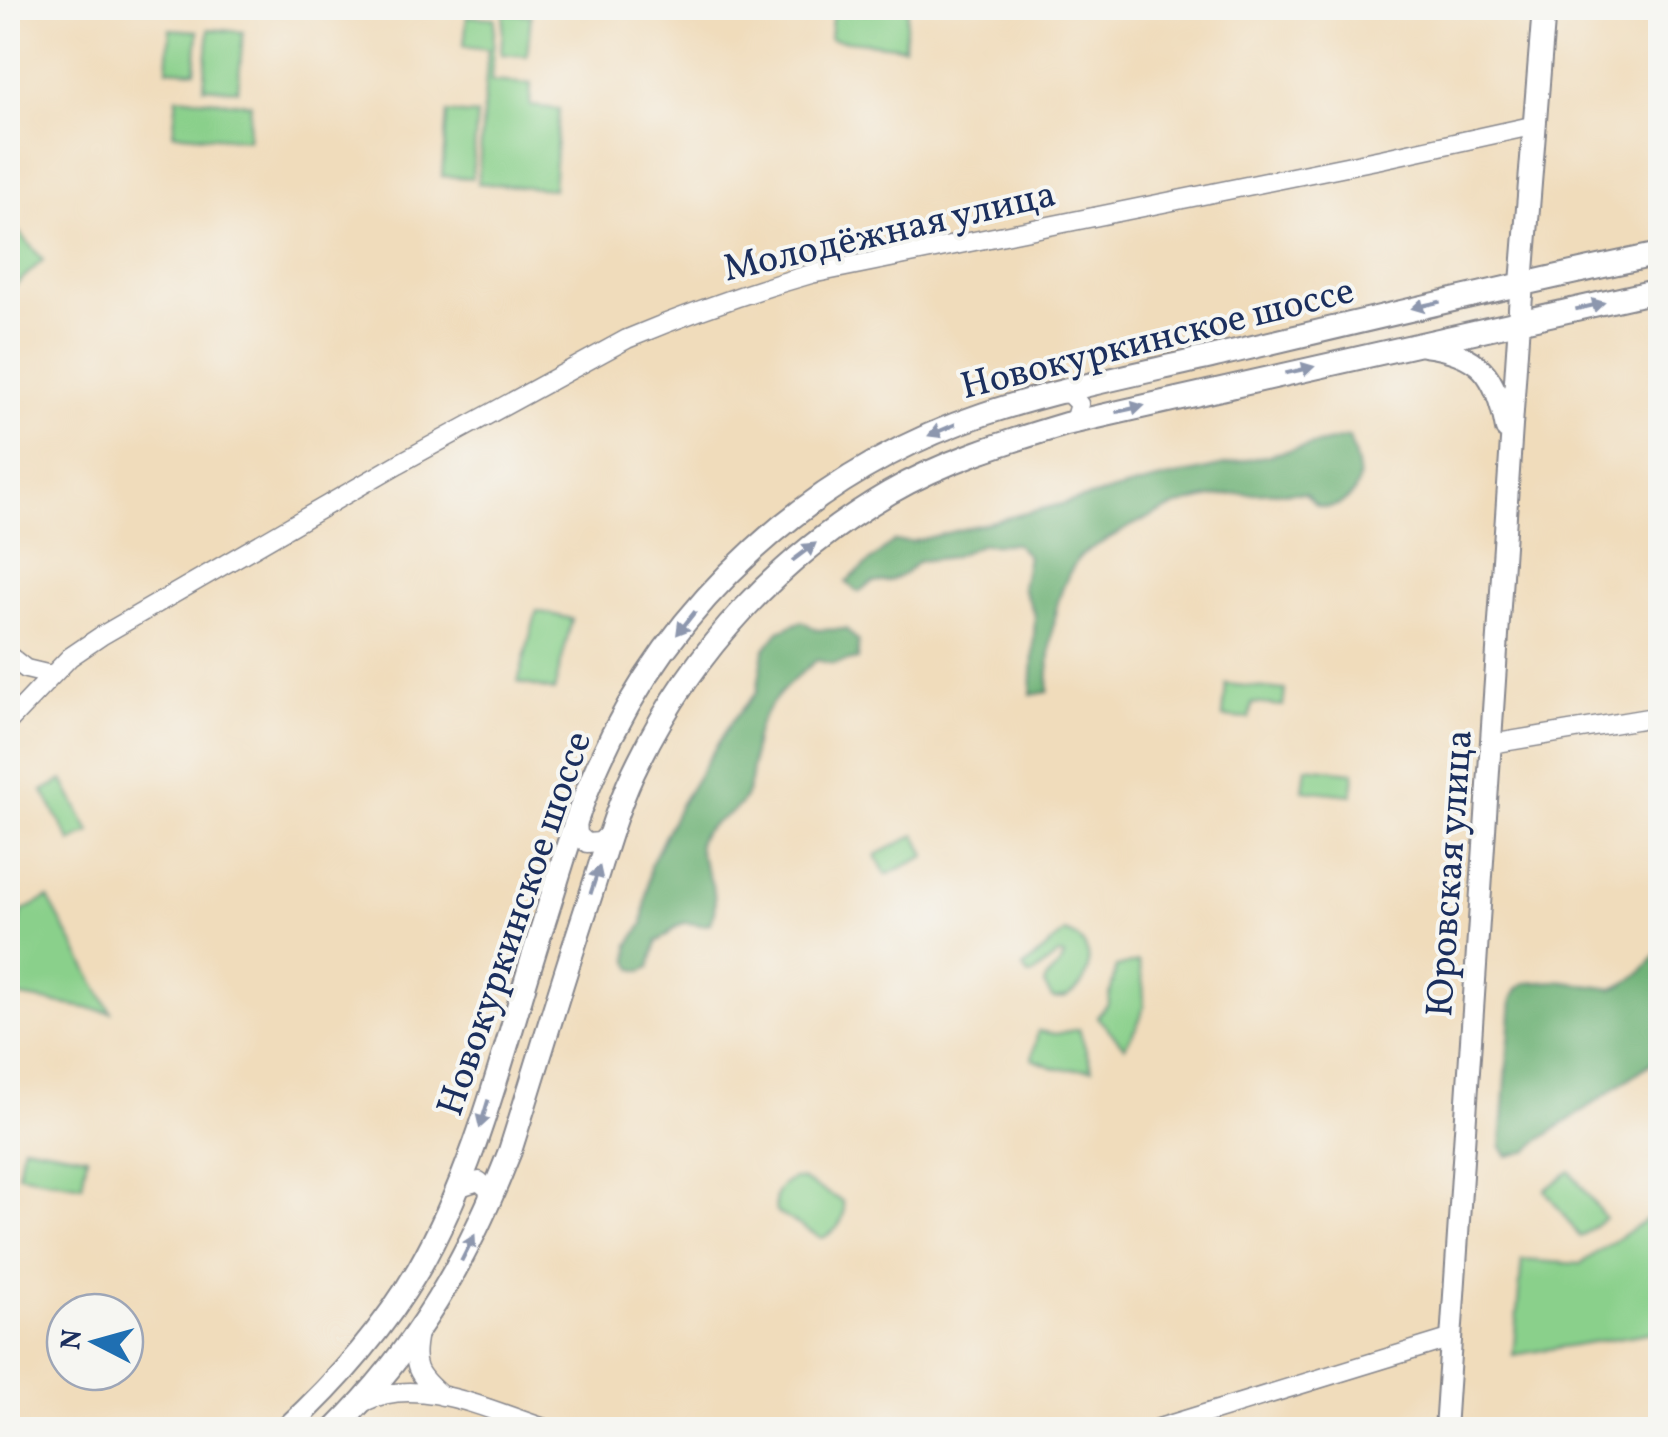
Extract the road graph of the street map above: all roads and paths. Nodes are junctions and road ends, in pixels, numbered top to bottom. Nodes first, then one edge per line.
1 (1544, 8) edge
2 (1536, 124) junction
3 (1660, 254) edge
4 (1521, 283) junction
5 (1660, 290) edge
6 (1519, 321) junction
7 (1410, 345) junction
8 (1058, 392) junction
9 (1066, 424) junction
10 (1511, 456) junction
11 (8, 654) edge
12 (51, 675) junction
13 (1660, 716) edge
14 (8, 722) edge
15 (1491, 744) junction
16 (577, 818) junction
17 (612, 830) junction
18 (457, 1188) junction
19 (490, 1202) junction
20 (418, 1332) junction
21 (1452, 1338) junction
22 (442, 1396) junction
23 (360, 1404) junction
24 (285, 1430) edge
25 (334, 1430) edge
26 (551, 1430) edge
27 (1152, 1430) edge
28 (1445, 1430) edge

1 - 2 main road
2 - 4 main road
2 - 12 street, Молодёжная улица
3 - 4 main road, Новокуркинское шоссе
4 - 6 main road
4 -> 8 main road, Новокуркинское шоссе
6 -> 5 main road, Новокуркинское шоссе
6 - 7 main road, Новокуркинское шоссе
6 - 10 street, Юровская улица
9 -> 7 main road, Новокуркинское шоссе
7 - 10 street
8 - 9 street
8 -> 16 main road, Новокуркинское шоссе
17 -> 9 main road, Новокуркинское шоссе
10 - 15 street, Юровская улица
11 - 12 street
12 - 14 street, Молодёжная улица
13 - 15 street
15 - 21 street, Юровская улица
16 - 17 street
16 -> 18 main road, Новокуркинское шоссе
19 -> 17 main road, Новокуркинское шоссе
18 - 19 street
18 - 24 main road, Новокуркинское шоссе
20 -> 19 main road, Новокуркинское шоссе
20 - 22 street
20 - 23 main road, Новокуркинское шоссе
21 - 27 street
21 - 28 street, Юровская улица
22 - 23 street
22 - 26 street
23 - 25 main road, Новокуркинское шоссе

